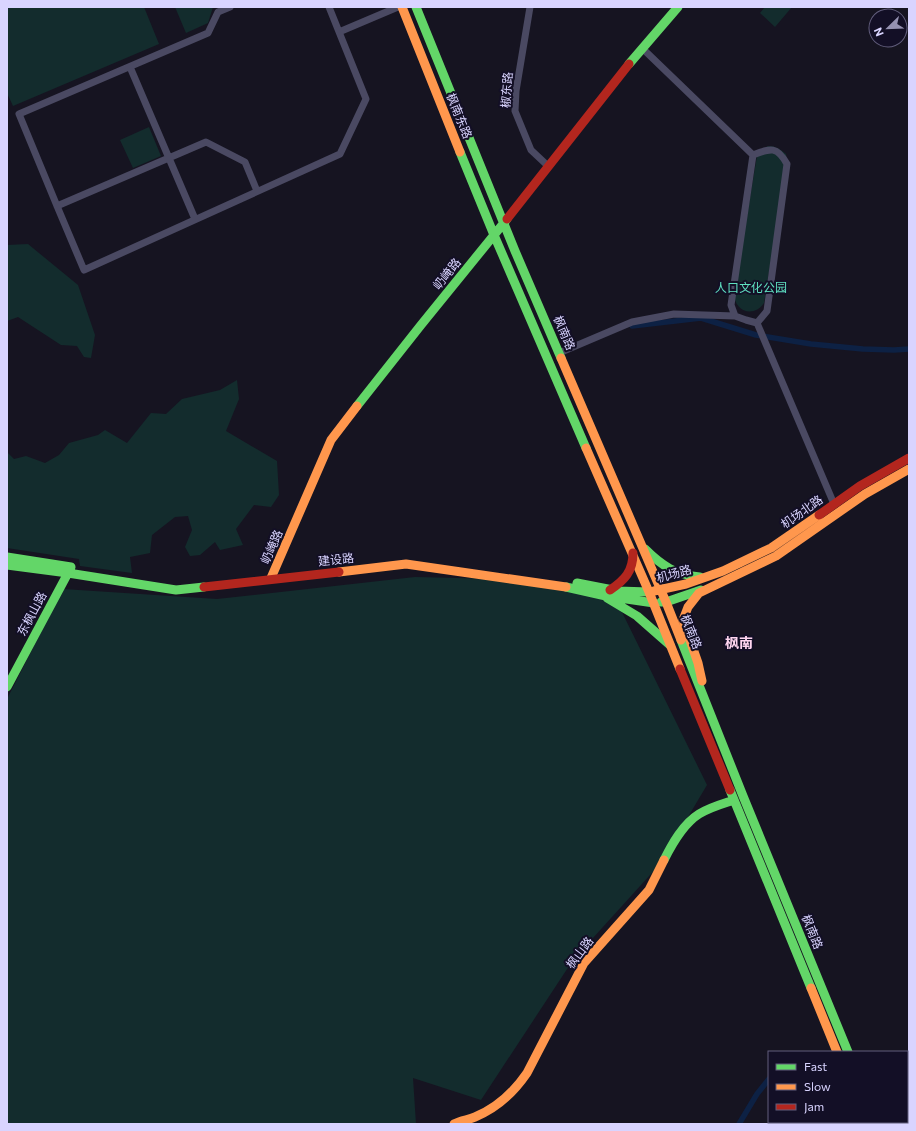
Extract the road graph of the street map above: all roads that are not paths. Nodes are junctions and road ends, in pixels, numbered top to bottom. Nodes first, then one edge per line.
1 (230, 7) edge
2 (329, 7) edge
3 (398, 7) edge
4 (402, 7) edge
5 (416, 7) edge
6 (530, 7) edge
7 (678, 7) edge
8 (339, 32) junction
9 (642, 48) junction
10 (130, 66) junction
11 (753, 155) junction
12 (169, 158) junction
13 (548, 166) junction
14 (257, 191) junction
15 (57, 206) junction
16 (195, 219) junction
17 (504, 223) junction
18 (494, 235) junction
19 (735, 316) junction
20 (757, 323) junction
21 (559, 353) junction
22 (909, 458) edge
23 (909, 469) edge
24 (834, 504) junction
25 (641, 544) junction
26 (633, 553) junction
27 (7, 557) edge
28 (7, 565) edge
29 (68, 573) junction
30 (273, 575) junction
31 (704, 578) junction
32 (712, 586) junction
33 (610, 590) junction
34 (661, 590) junction
35 (649, 592) junction
36 (600, 595) junction
37 (666, 602) junction
38 (654, 603) junction
39 (671, 646) junction
40 (7, 687) edge
41 (702, 695) junction
42 (734, 800) junction
43 (837, 1051) edge
44 (848, 1051) edge
45 (454, 1124) edge

1 - 10 street
2 - 8 street
3 - 8 street
4 - 18 main road, 枫南东路
5 - 17 main road, 枫南路
6 - 13 street, 椒东路
7 - 9 main road, 屷崦路
8 - 14 street
9 - 11 street
9 - 13 main road, 屷崦路
10 - 12 street
10 - 15 street
11 - 19 street
11 - 20 street
12 - 14 street
12 - 15 street
12 - 16 street
13 - 17 main road, 屷崦路
14 - 16 street
15 - 16 street
17 - 18 main road, 屷崦路
17 - 21 main road, 枫南路
18 - 26 main road, 枫南路
18 - 30 main road, 屷崦路
19 - 20 street
19 - 21 street
20 - 24 street
21 - 25 main road, 枫南路
22 - 24 main road, 机场北路
23 - 32 main road, 机场北路
24 - 31 main road, 机场北路
25 - 31 main road
25 - 34 main road, 枫南路
26 - 33 main road
26 - 35 main road, 枫南路
27 - 30 main road, 建设路
28 - 29 main road, 建设路
29 - 30 main road, 建设路
29 - 40 main road, 东枫山路
30 - 33 main road, 建设路
30 - 36 main road, 建设路
31 - 34 main road, 机场路
32 - 37 main road, 机场路
32 - 41 main road
33 - 35 main road, 建设路
34 - 35 main road, 机场路
34 - 37 main road, 枫南路
35 - 38 main road, 枫南路
36 - 38 main road, 建设路
36 - 39 main road
37 - 38 main road, 建设路
37 - 41 main road, 枫南路
38 - 39 main road, 枫南路
39 - 42 main road, 枫南路
41 - 44 main road, 枫南路
42 - 43 main road, 枫南路
42 - 45 main road, 枫山路

